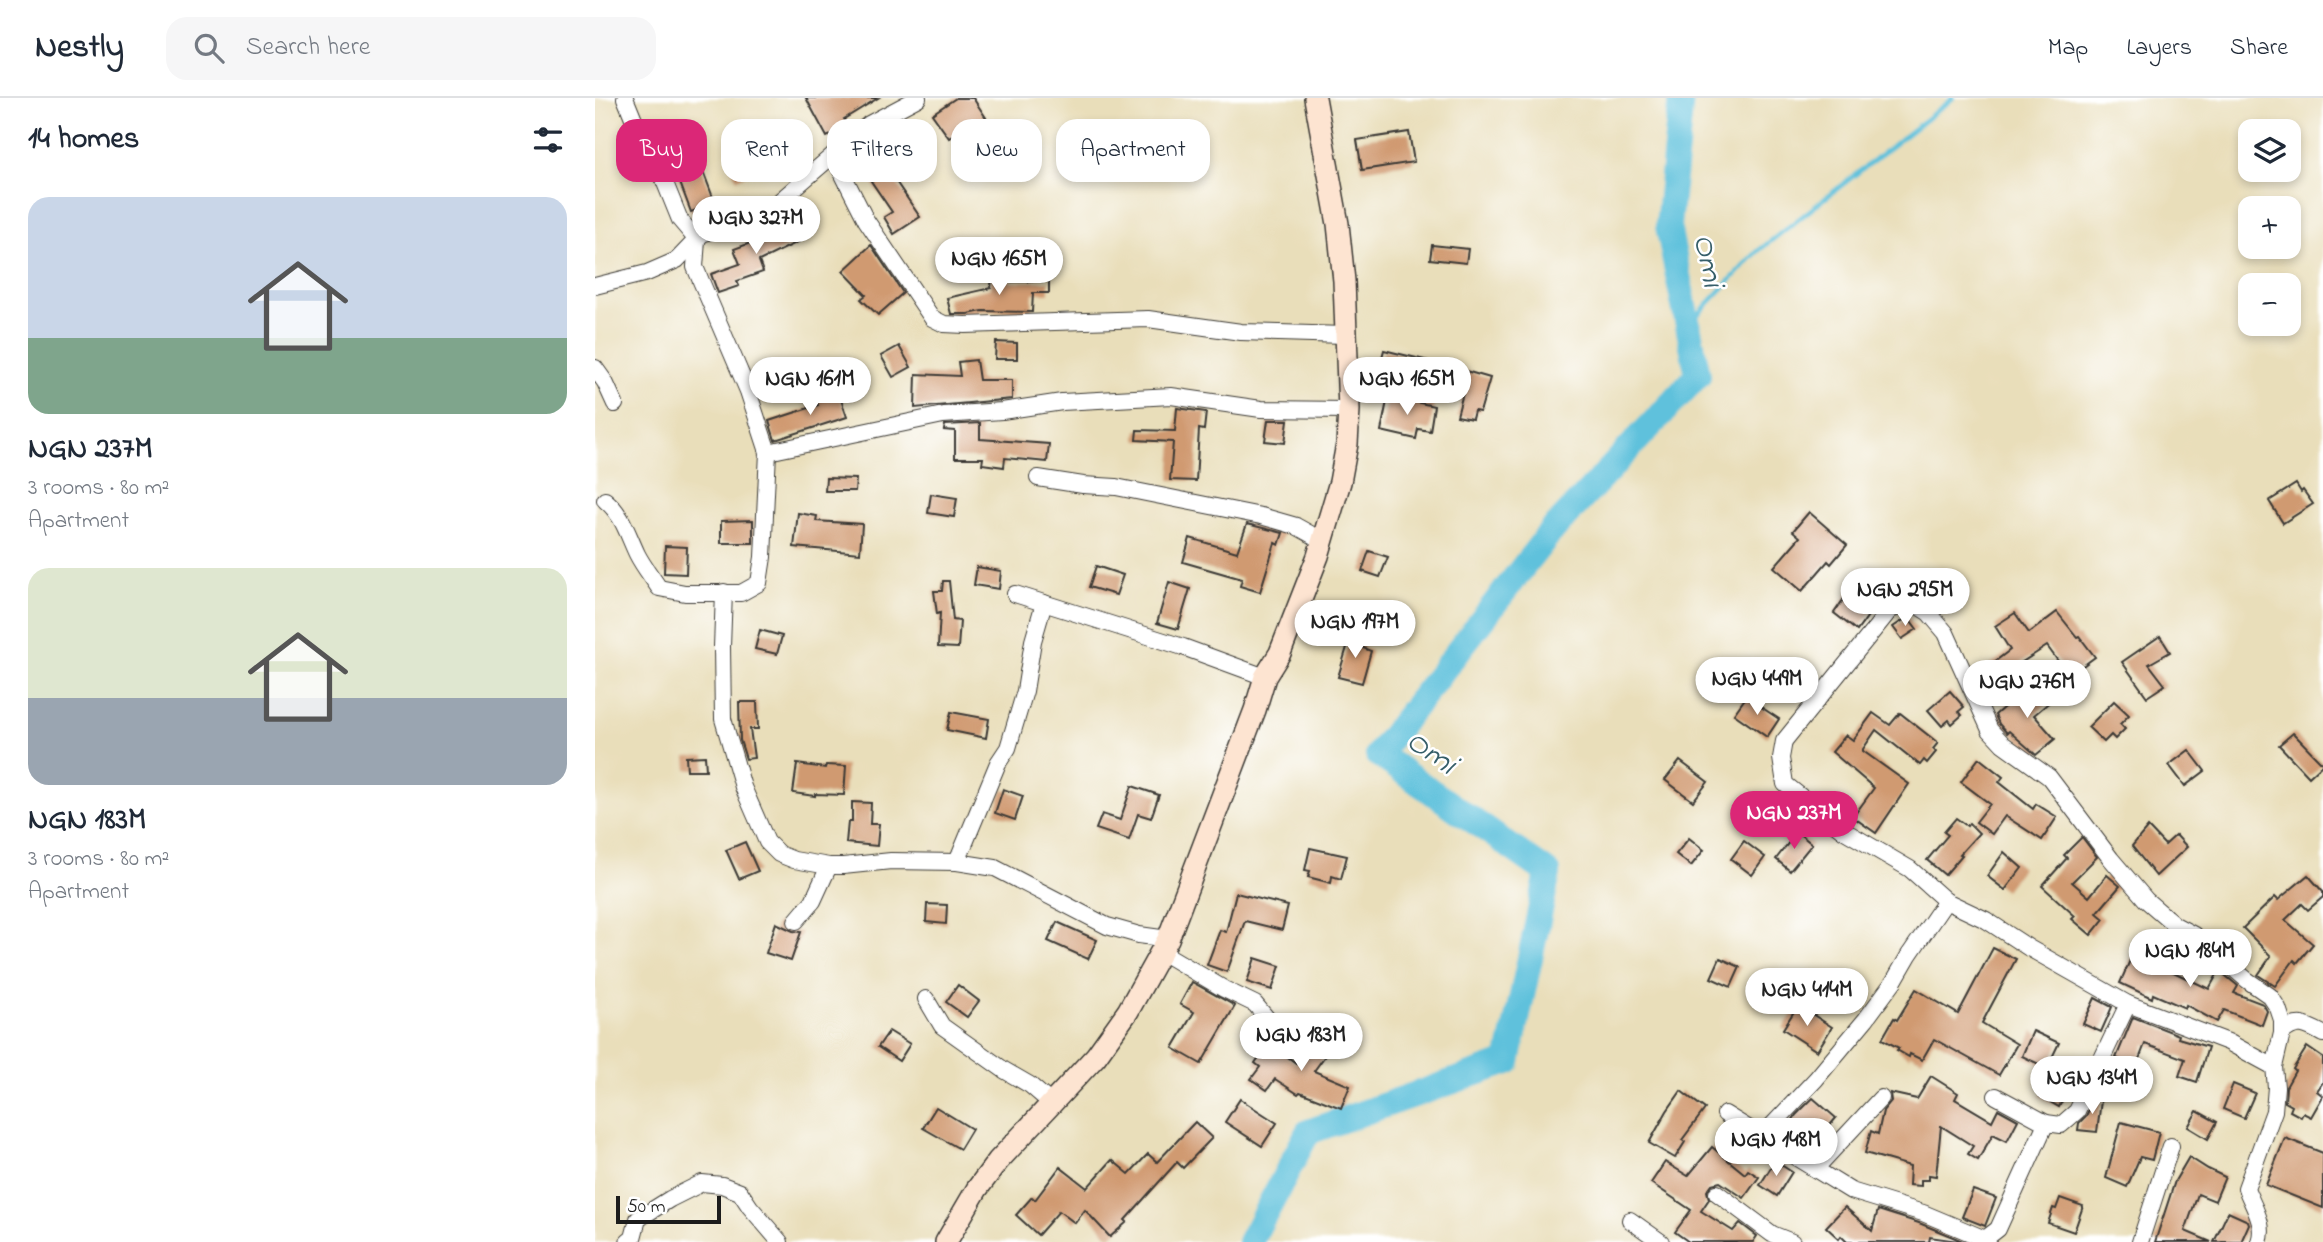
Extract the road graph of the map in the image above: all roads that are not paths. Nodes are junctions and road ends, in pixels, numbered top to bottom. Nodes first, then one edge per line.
1 (625, 98) edge
2 (918, 98) edge
3 (1315, 98) edge
4 (878, 119) edge
5 (827, 160) edge
6 (847, 182) edge
7 (697, 240) junction
8 (595, 286) edge
9 (1345, 335) junction
10 (595, 368) edge
11 (615, 404) dead end
12 (1349, 410) junction
13 (768, 452) junction
14 (1038, 478) dead end
15 (605, 500) dead end
16 (1323, 541) junction
17 (724, 592) junction
18 (1015, 594) dead end
19 (1044, 603) junction
20 (1265, 677) junction
21 (957, 862) junction
22 (829, 866) junction
23 (1946, 901) junction
24 (796, 921) dead end
25 (1164, 945) junction
26 (926, 999) dead end
27 (2128, 1004) junction
28 (2282, 1033) junction
29 (2323, 1034) edge
30 (1283, 1038) dead end
31 (2274, 1067) junction
32 (1996, 1096) dead end
33 (1881, 1098) dead end
34 (1052, 1104) junction
35 (1725, 1114) dead end
36 (2046, 1123) junction
37 (1762, 1136) junction
38 (2171, 1146) dead end
39 (1815, 1170) junction
40 (1717, 1193) dead end
41 (1630, 1220) dead end
42 (1772, 1238) edge
43 (628, 1242) edge
44 (780, 1242) edge
45 (946, 1242) edge
46 (1661, 1242) edge
47 (1792, 1242) edge
48 (2140, 1242) edge
49 (2259, 1242) edge

1 - 7 street
2 - 4 street
3 - 9 main road
5 - 7 street
6 - 9 street
7 - 8 street
7 - 13 street
9 - 12 main road
10 - 11 street
12 - 13 street
12 - 16 main road
13 - 17 street
14 - 16 street
15 - 17 street
16 - 20 main road
17 - 22 street
18 - 19 street
19 - 20 street
19 - 21 street
20 - 25 main road
21 - 22 street
21 - 25 street
22 - 24 street
23 - 27 street
23 - 28 street
23 - 37 street
25 - 30 street
25 - 34 main road
26 - 34 street
27 - 31 street
27 - 36 street
28 - 29 street
28 - 31 street
31 - 49 street
32 - 36 street
33 - 39 street
34 - 45 main road
35 - 37 street
36 - 39 street
37 - 39 street
38 - 48 street
40 - 42 street
41 - 46 street
42 - 47 street
43 - 44 street

